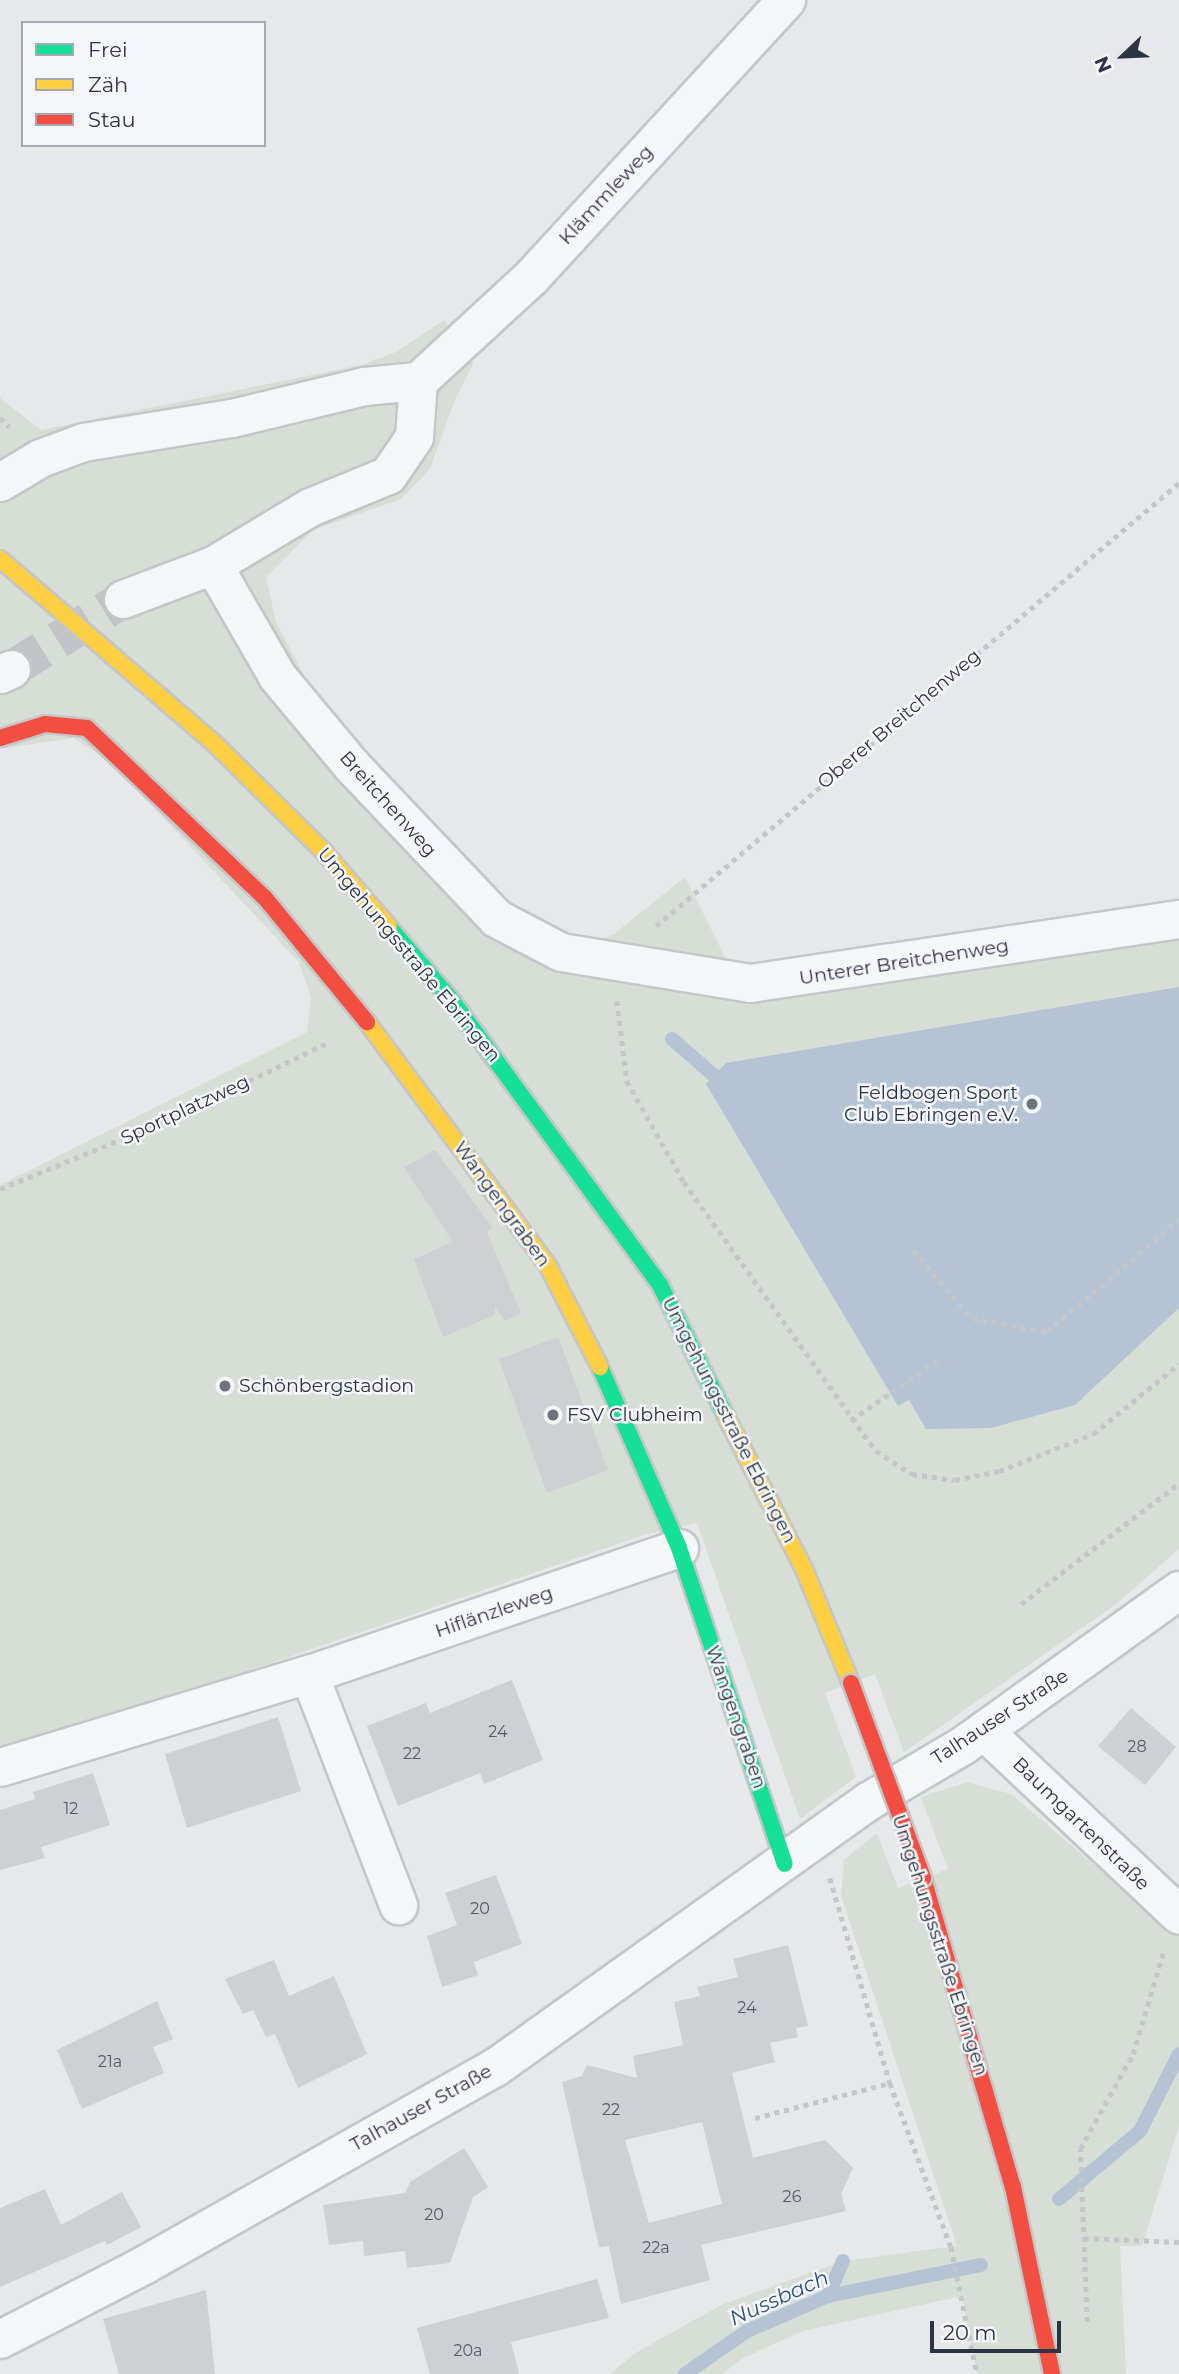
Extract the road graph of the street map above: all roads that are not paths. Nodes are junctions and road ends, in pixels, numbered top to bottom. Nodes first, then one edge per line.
1 (786, 0) edge
2 (418, 381) junction
3 (0, 482) edge
4 (0, 559) edge
5 (213, 565) junction
6 (123, 599) tunnel mouth
7 (0, 738) edge
8 (1179, 919) edge
9 (620, 962) joint
10 (679, 1548) junction
11 (1179, 1590) edge
12 (309, 1674) junction
13 (984, 1731) junction
14 (0, 1767) edge
15 (785, 1864) junction
16 (398, 1905) dead end
17 (1172, 1927) edge
18 (0, 2339) edge
19 (1052, 2374) edge

1 - 2 street, Klämmleweg
2 - 3 street
2 - 5 street
4 - 19 street, Umgehungsstraße Ebringen, bridge
5 - 6 street
5 - 9 street, Breitchenweg
7 - 10 street, Wangengraben
8 - 9 street, Unterer Breitchenweg
10 - 12 street, Hiflänzleweg
10 - 15 street, Wangengraben
11 - 13 street, Talhauser Straße
12 - 14 street, Hiflänzleweg
12 - 16 street
13 - 15 street, Talhauser Straße
13 - 17 street, Baumgartenstraße
15 - 18 street, Talhauser Straße

